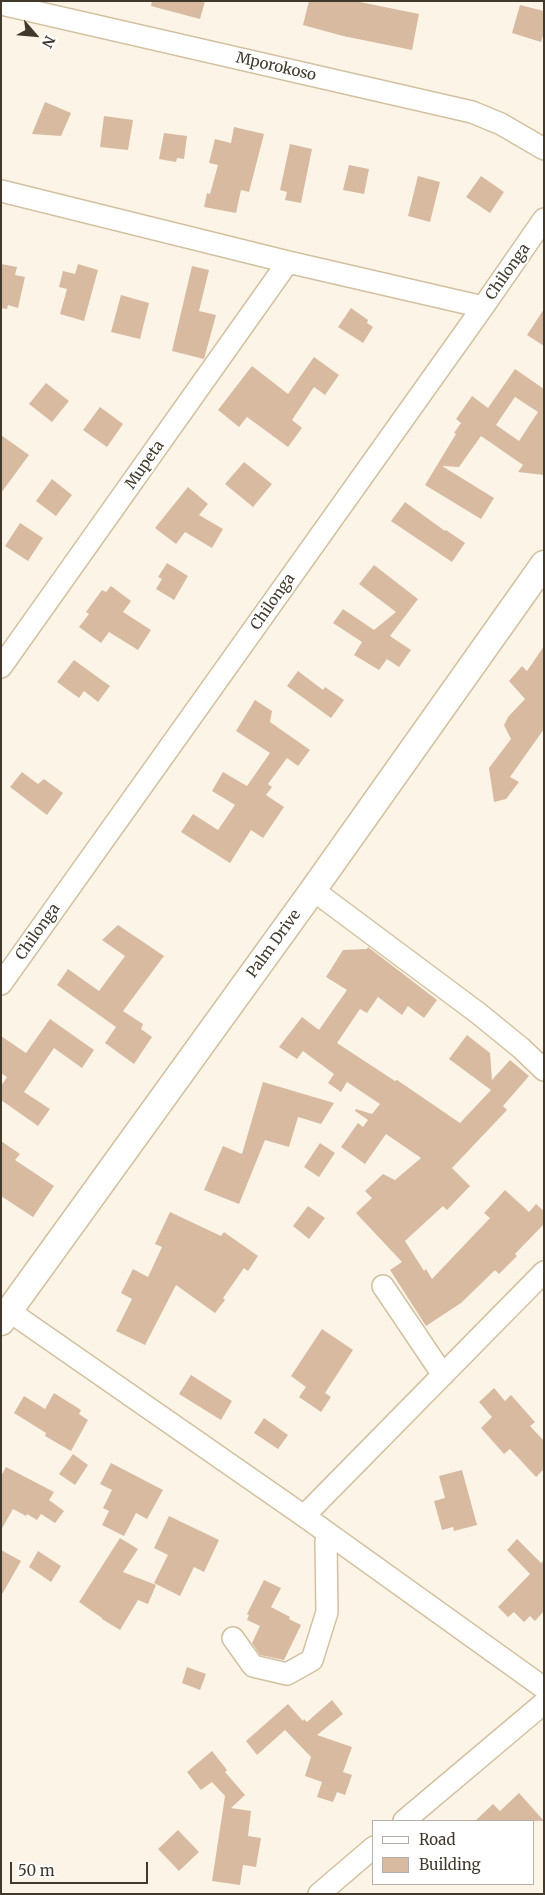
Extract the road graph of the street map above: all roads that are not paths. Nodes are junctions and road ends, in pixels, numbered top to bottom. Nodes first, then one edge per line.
1 (1, 4) edge
2 (544, 149) edge
3 (1, 191) edge
4 (544, 219) edge
5 (288, 262) junction
6 (483, 307) junction
7 (544, 564) edge
8 (1, 667) edge
9 (313, 890) junction
10 (1, 984) edge
11 (544, 1070) edge
12 (544, 1272) edge
13 (383, 1286) dead end
14 (5, 1317) edge
15 (443, 1375) junction
16 (304, 1516) junction
17 (330, 1535) junction
18 (233, 1638) dead end
19 (544, 1688) edge
20 (544, 1703) edge
21 (405, 1820) edge
22 (372, 1849) edge
23 (319, 1894) edge

1 - 2 street, Mporokoso
3 - 5 street
4 - 6 street, Chilonga
5 - 6 street
5 - 8 street, Mupeta
6 - 10 street, Chilonga
7 - 9 street, Palm Drive
9 - 11 street
9 - 14 street, Palm Drive
12 - 15 street
13 - 15 street
14 - 16 street
15 - 16 street
16 - 17 street
17 - 18 street
17 - 19 street
20 - 21 street
22 - 23 street

